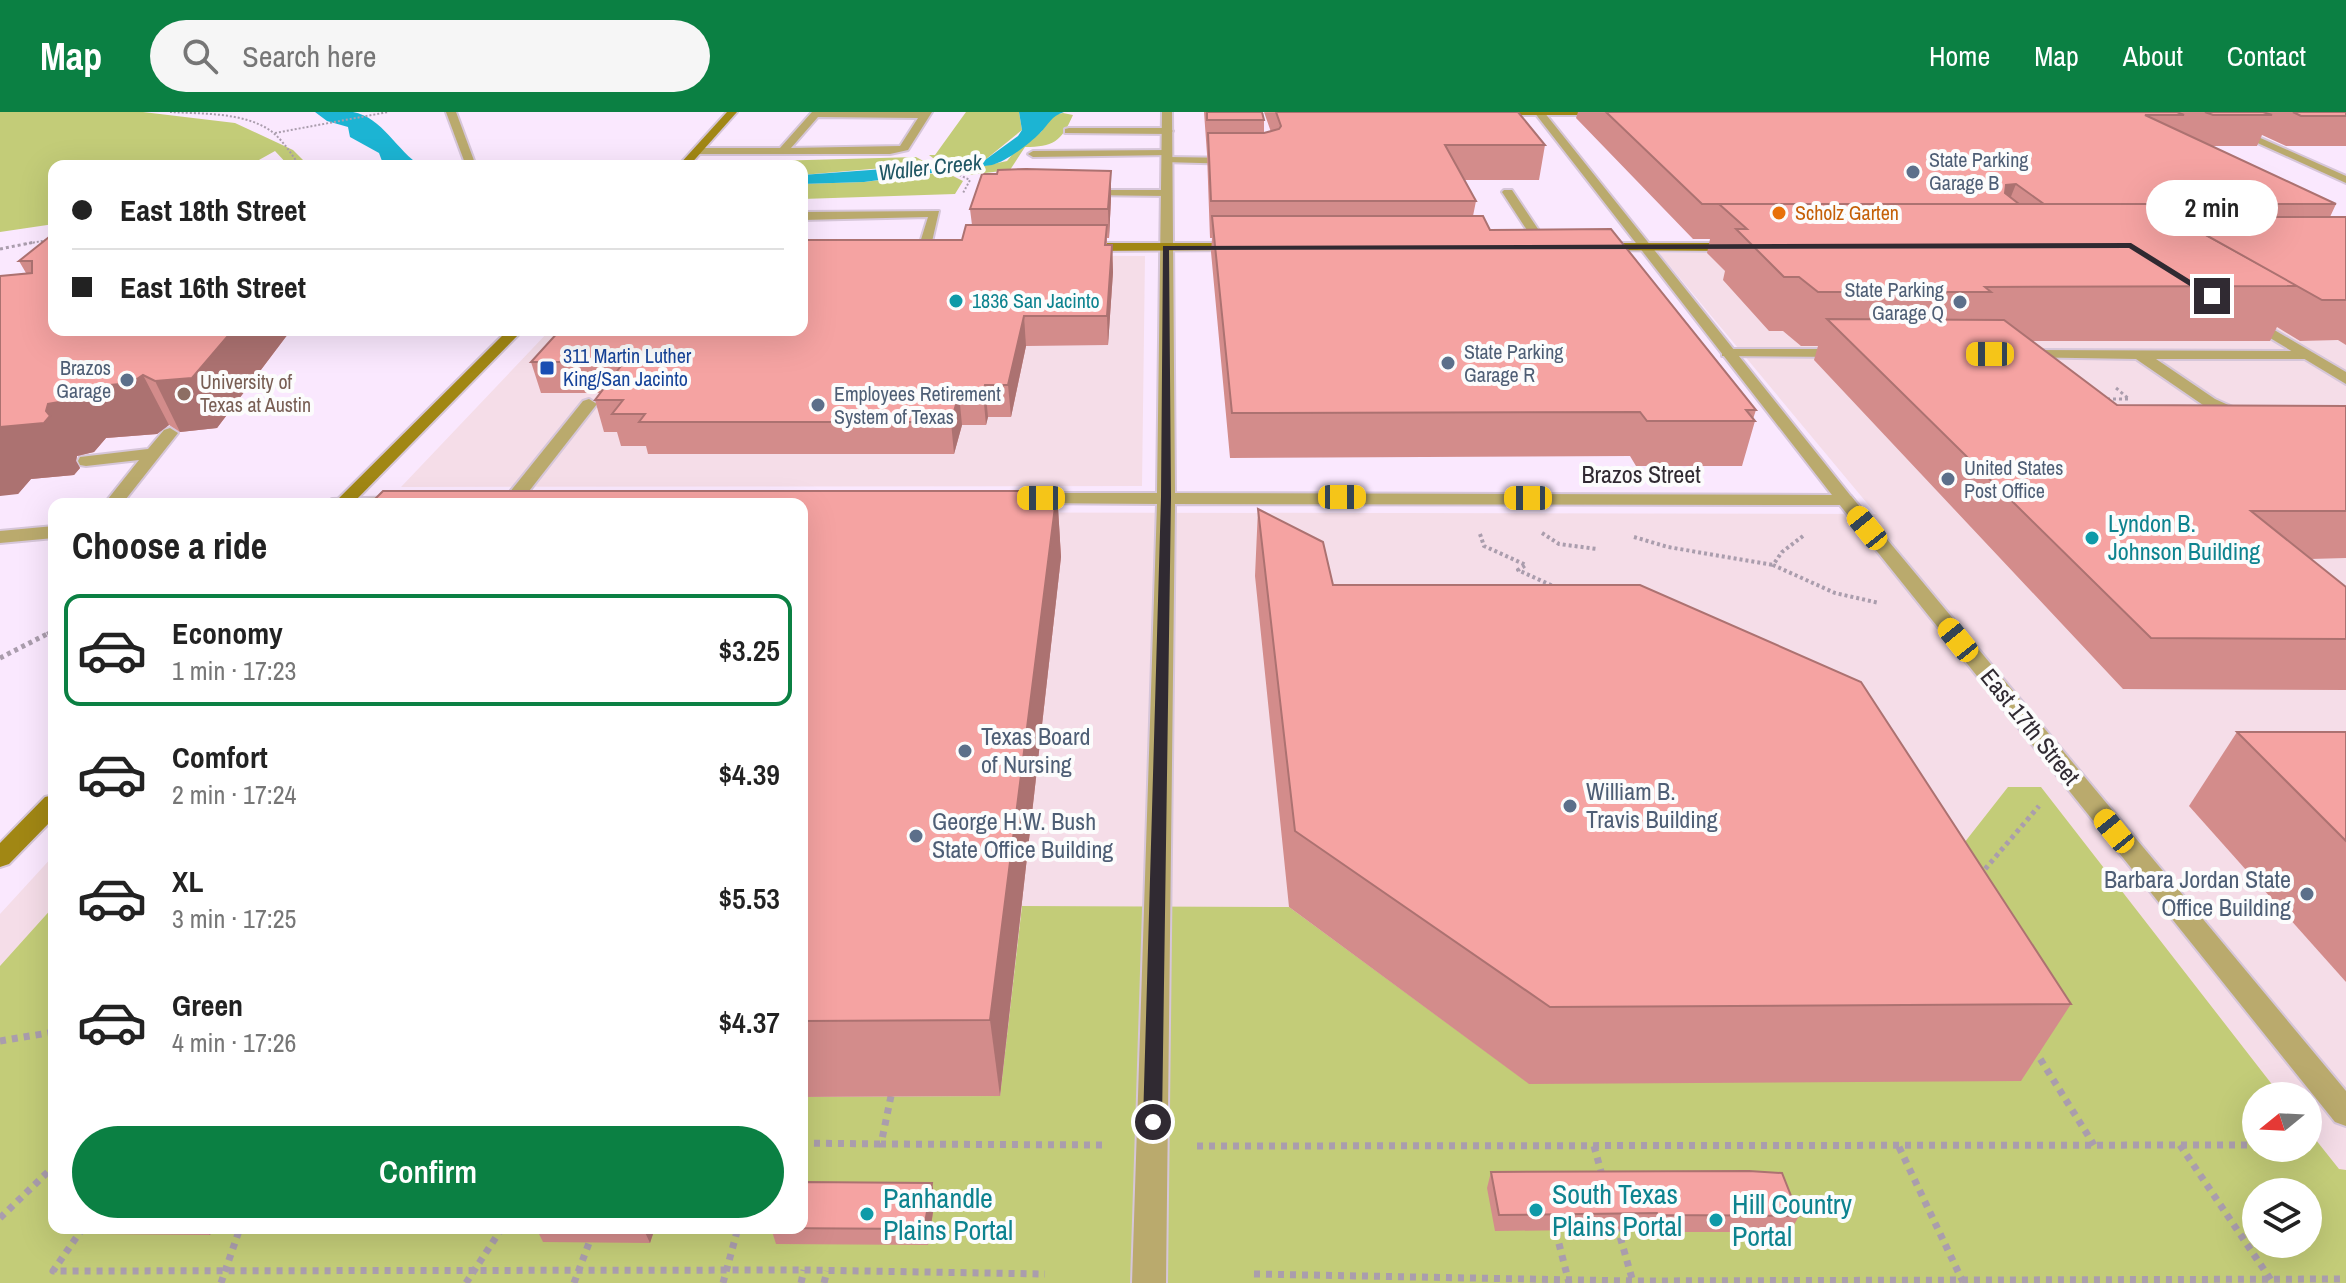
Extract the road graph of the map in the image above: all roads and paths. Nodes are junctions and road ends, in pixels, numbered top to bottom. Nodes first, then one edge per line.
1 (170, 112) edge
2 (388, 112) edge
3 (732, 112) edge
4 (1167, 112) edge
5 (1487, 112) edge
6 (1539, 112) edge
7 (1626, 112) edge
8 (2194, 112) edge
9 (926, 113) edge
10 (453, 114) edge
11 (469, 116) dead end
12 (460, 130) junction
13 (1069, 131) dead end
14 (1168, 131) junction
15 (274, 133) junction
16 (698, 151) junction
17 (783, 151) junction
18 (1033, 154) dead end
19 (1167, 157) junction
20 (295, 160) edge
21 (469, 160) edge
22 (689, 160) edge
23 (1250, 161) edge
24 (933, 162) dead end
25 (969, 180) dead end
26 (2346, 180) edge
27 (1077, 185) edge
28 (1508, 192) edge
29 (1166, 193) junction
30 (808, 216) edge
31 (48, 240) edge
32 (910, 246) edge
33 (925, 246) junction
34 (941, 246) edge
35 (1067, 247) edge
36 (1262, 247) edge
37 (1528, 247) edge
38 (1550, 247) joint
39 (1583, 247) edge
40 (1644, 247) junction
41 (1747, 247) edge
42 (1165, 248) junction
43 (0, 249) edge
44 (2229, 307) edge
45 (510, 336) edge
46 (1727, 353) junction
47 (1860, 353) edge
48 (2000, 354) edge
49 (2139, 354) junction
50 (2306, 355) junction
51 (2346, 379) edge
52 (2122, 386) dead end
53 (2099, 399) edge
54 (589, 404) dead end
55 (2254, 420) edge
56 (170, 433) dead end
57 (152, 454) junction
58 (86, 461) dead end
59 (1166, 497) junction
60 (118, 498) edge
61 (349, 498) edge
62 (507, 498) edge
63 (1010, 498) edge
64 (1845, 500) junction
65 (1479, 529) dead end
66 (1539, 529) dead end
67 (1814, 531) dead end
68 (48, 533) edge
69 (1631, 535) dead end
70 (0, 537) edge
71 (1597, 549) dead end
72 (1773, 565) junction
73 (1562, 590) edge
74 (1887, 605) dead end
75 (48, 633) edge
76 (0, 658) edge
77 (2039, 806) dead end
78 (48, 809) edge
79 (0, 858) edge
80 (1974, 881) edge
81 (48, 1033) edge
82 (0, 1041) edge
83 (2030, 1041) edge
84 (891, 1096) dead end
85 (2346, 1113) edge
86 (808, 1143) edge
87 (881, 1144) junction
88 (2179, 1144) junction
89 (1152, 1145) junction
90 (2242, 1145) edge
91 (1594, 1146) junction
92 (1899, 1146) junction
93 (2094, 1146) junction
94 (48, 1172) edge
95 (1605, 1184) edge
96 (1612, 1210) edge
97 (0, 1218) edge
98 (1556, 1232) dead end
99 (79, 1234) edge
100 (238, 1234) edge
101 (498, 1234) edge
102 (736, 1234) edge
103 (589, 1243) dead end
104 (804, 1270) junction
105 (474, 1271) junction
106 (578, 1271) junction
107 (726, 1271) junction
108 (827, 1271) junction
109 (225, 1273) junction
110 (1045, 1274) dead end
111 (1254, 1274) dead end
112 (1330, 1279) edge
113 (2346, 1279) edge
114 (1569, 1281) edge
115 (2272, 1281) edge
116 (1634, 1282) edge
117 (1782, 1282) edge
118 (1963, 1282) edge
119 (2141, 1282) edge
120 (221, 1283) edge
121 (466, 1283) edge
122 (574, 1283) edge
123 (723, 1283) edge
124 (801, 1283) edge
125 (824, 1283) edge
126 (1149, 1283) edge

1 - 15 path
2 - 15 path
3 - 16 main road
4 - 14 street
5 - 6 main road
6 - 7 main road
6 - 40 street, East 17th Street
8 - 26 street
9 - 17 street
9 - 17 street
10 - 12 street
11 - 12 street
12 - 21 street
13 - 14 street
14 - 19 street
15 - 20 path
16 - 17 street
16 - 22 main road
18 - 19 street
19 - 23 street
19 - 29 street
24 - 25 path
27 - 29 street
28 - 38 street
29 - 42 street
30 - 33 street
31 - 43 path
32 - 33 main road
33 - 34 main road
35 - 42 main road
36 - 42 main road
37 - 38 main road
39 - 40 main road
40 - 41 main road
40 - 46 street, East 17th Street
42 - 59 street
44 - 50 street
45 - 61 main road
46 - 47 street
46 - 64 street, East 17th Street
48 - 49 street
49 - 50 street
49 - 55 street
50 - 51 street
52 - 53 path
54 - 62 street
56 - 57 street
57 - 58 street
57 - 60 street
59 - 63 street, Brazos Street
59 - 64 street, Brazos Street
59 - 89 street
64 - 85 street, East 17th Street
65 - 73 path
66 - 71 path
67 - 72 path
68 - 70 street
69 - 72 path
72 - 74 path
75 - 76 path
77 - 80 path
78 - 79 main road
81 - 82 path
83 - 93 path
84 - 87 path
86 - 87 path
87 - 89 path
88 - 90 path
88 - 93 path
88 - 115 path
89 - 91 path
89 - 126 street
91 - 92 path
91 - 95 path
92 - 93 path
92 - 118 path
94 - 97 path
96 - 116 path
98 - 114 path
99 - 109 path
100 - 109 path
101 - 105 path
102 - 107 path
103 - 106 path
104 - 107 path
104 - 108 path
104 - 124 path
105 - 106 path
105 - 109 path
105 - 121 path
106 - 107 path
106 - 122 path
107 - 123 path
108 - 110 path
108 - 125 path
109 - 120 path
111 - 112 path
112 - 114 path
113 - 115 path
114 - 116 path
115 - 119 path
116 - 117 path
117 - 118 path
118 - 119 path

